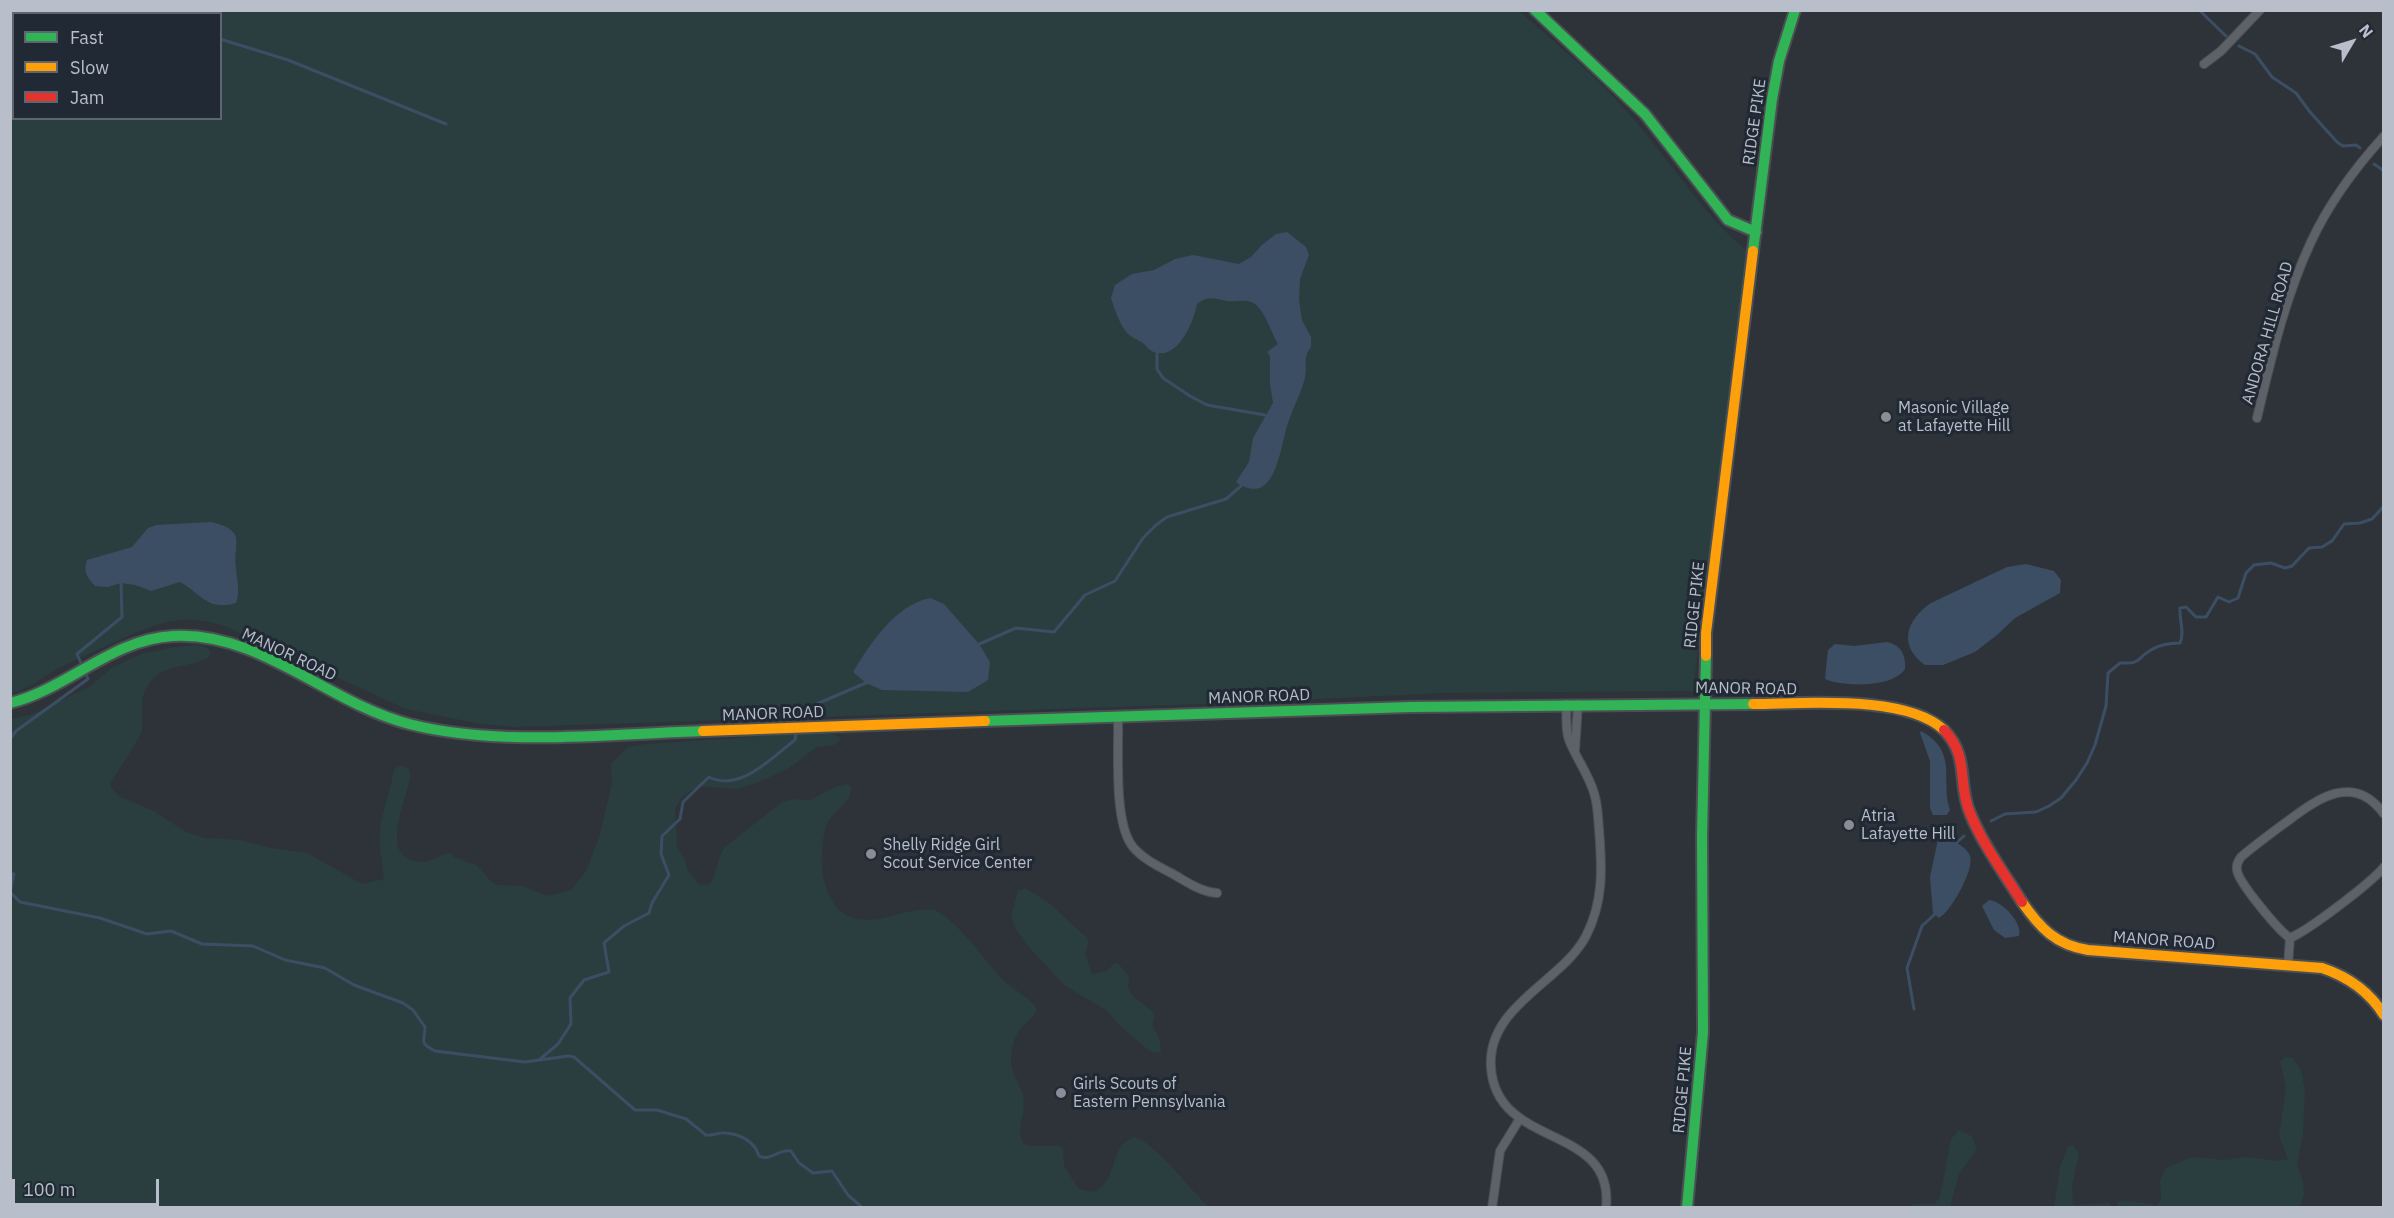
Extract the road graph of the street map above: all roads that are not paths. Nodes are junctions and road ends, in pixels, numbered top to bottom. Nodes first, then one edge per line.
1 (1534, 10) edge
2 (1795, 10) edge
3 (2260, 10) edge
4 (2204, 64) dead end
5 (2384, 136) edge
6 (1756, 232) junction
7 (2257, 418) dead end
8 (10, 703) edge
9 (1704, 703) junction
10 (1566, 704) junction
11 (1578, 704) junction
12 (1118, 716) junction
13 (1575, 750) junction
14 (2384, 814) edge
15 (2384, 867) edge
16 (1217, 893) dead end
17 (2290, 938) junction
18 (2288, 965) junction
19 (2384, 1015) edge
20 (1519, 1120) junction
21 (1492, 1208) edge
22 (1606, 1208) edge
23 (1687, 1208) edge

1 - 6 street
2 - 6 street, RIDGE PIKE
3 - 4 street
5 - 7 street, ANDORA HILL ROAD
6 - 9 street, RIDGE PIKE
8 - 12 street, MANOR ROAD
9 - 11 street, MANOR ROAD
9 - 18 street, MANOR ROAD
9 - 23 street, RIDGE PIKE
10 - 11 street, MANOR ROAD
10 - 12 street, MANOR ROAD
10 - 13 street
11 - 13 street
12 - 16 street
13 - 20 street
14 - 17 street
15 - 17 street
17 - 18 street
18 - 19 street, MANOR ROAD
20 - 21 street
20 - 22 street

